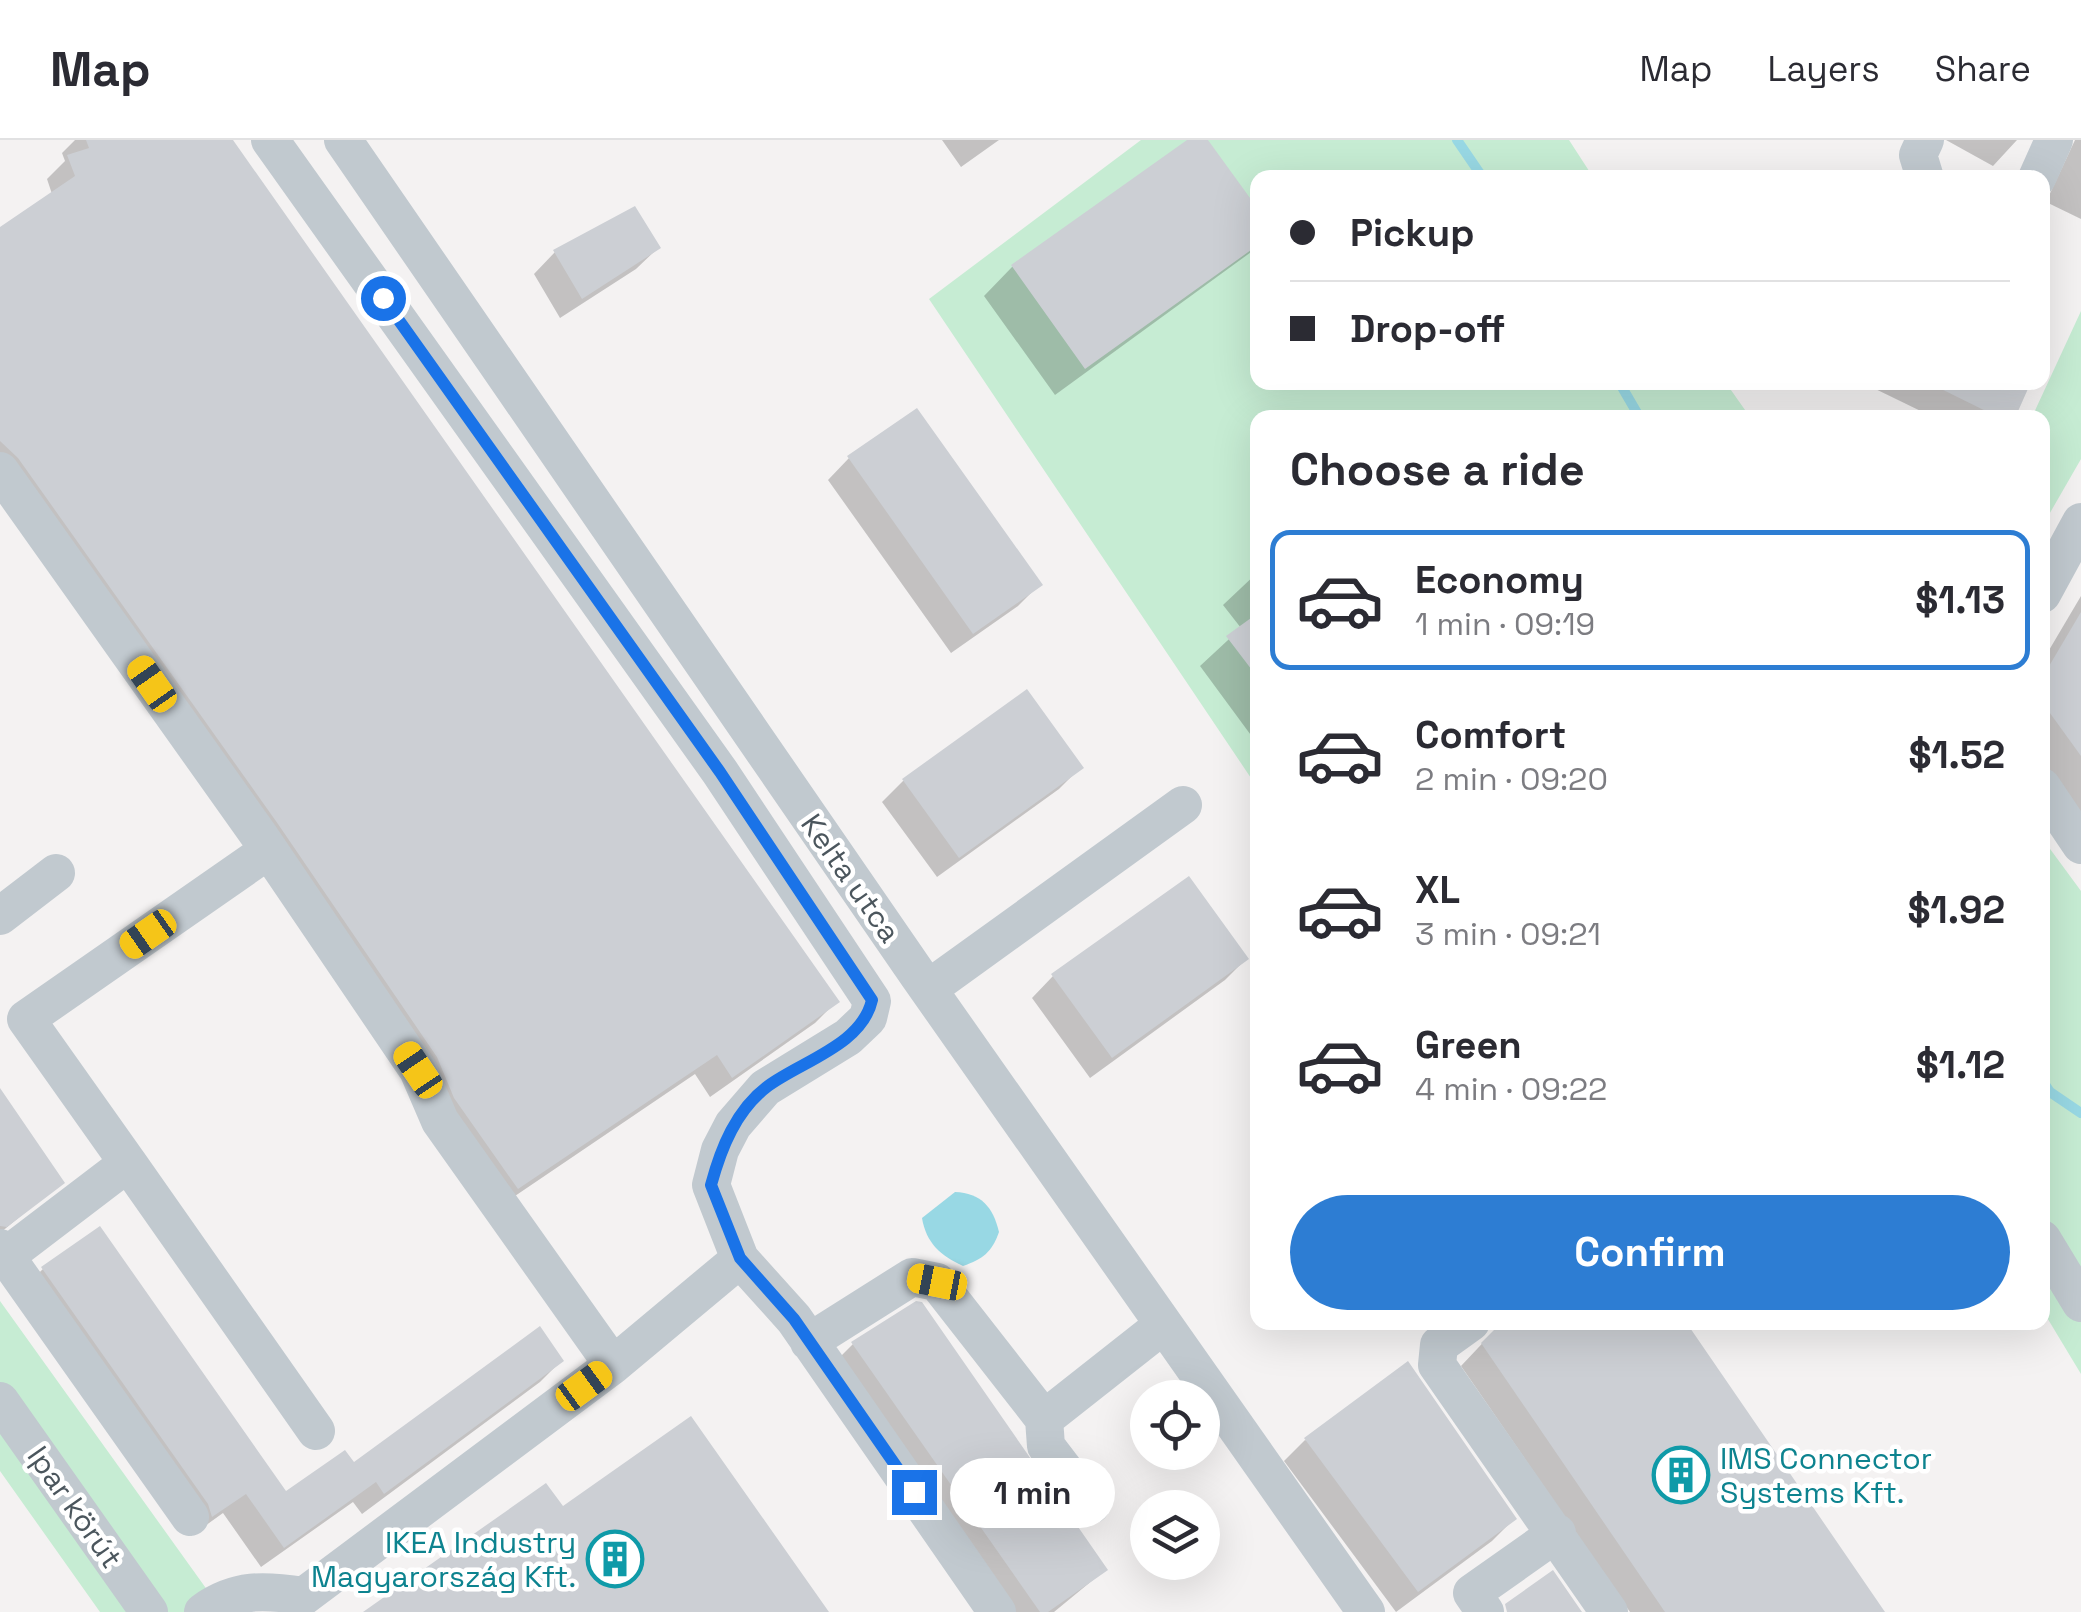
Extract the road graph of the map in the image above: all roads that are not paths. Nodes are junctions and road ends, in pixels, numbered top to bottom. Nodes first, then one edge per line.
1 (270, 140) edge
2 (343, 140) edge
3 (1924, 140) edge
4 (2054, 140) edge
5 (1922, 170) edge
6 (2041, 170) edge
7 (0, 472) edge
8 (2081, 522) edge
9 (2050, 579) edge
10 (2050, 799) edge
11 (1184, 805) dead end
12 (2081, 844) edge
13 (268, 850) junction
14 (56, 873) dead end
15 (0, 916) edge
16 (928, 989) junction
17 (128, 1163) junction
18 (3, 1252) edge
19 (2050, 1252) edge
20 (740, 1258) junction
21 (2081, 1303) edge
22 (1162, 1326) junction
23 (1460, 1330) edge
24 (809, 1342) junction
25 (613, 1365) junction
26 (0, 1401) edge
27 (1044, 1419) junction
28 (316, 1431) dead end
29 (1091, 1504) dead end
30 (190, 1517) dead end
31 (1557, 1534) junction
32 (149, 1612) edge
33 (203, 1612) edge
34 (997, 1612) edge
35 (1366, 1612) edge
36 (1485, 1612) edge
37 (1609, 1612) edge

1 - 20 street
2 - 16 street, Kelta utca
3 - 5 street
4 - 6 street
7 - 13 street
8 - 9 street
10 - 12 street
11 - 16 street
13 - 17 street
13 - 25 street
14 - 15 street
16 - 22 street, Kelta utca
17 - 18 street
17 - 28 street
18 - 30 street
19 - 21 street
20 - 24 street
20 - 25 street
22 - 27 street
22 - 35 street, Kelta utca
23 - 31 street
24 - 27 street
24 - 34 street
25 - 33 street
26 - 32 street, Ipar körút
27 - 29 street
31 - 36 street
31 - 37 street

